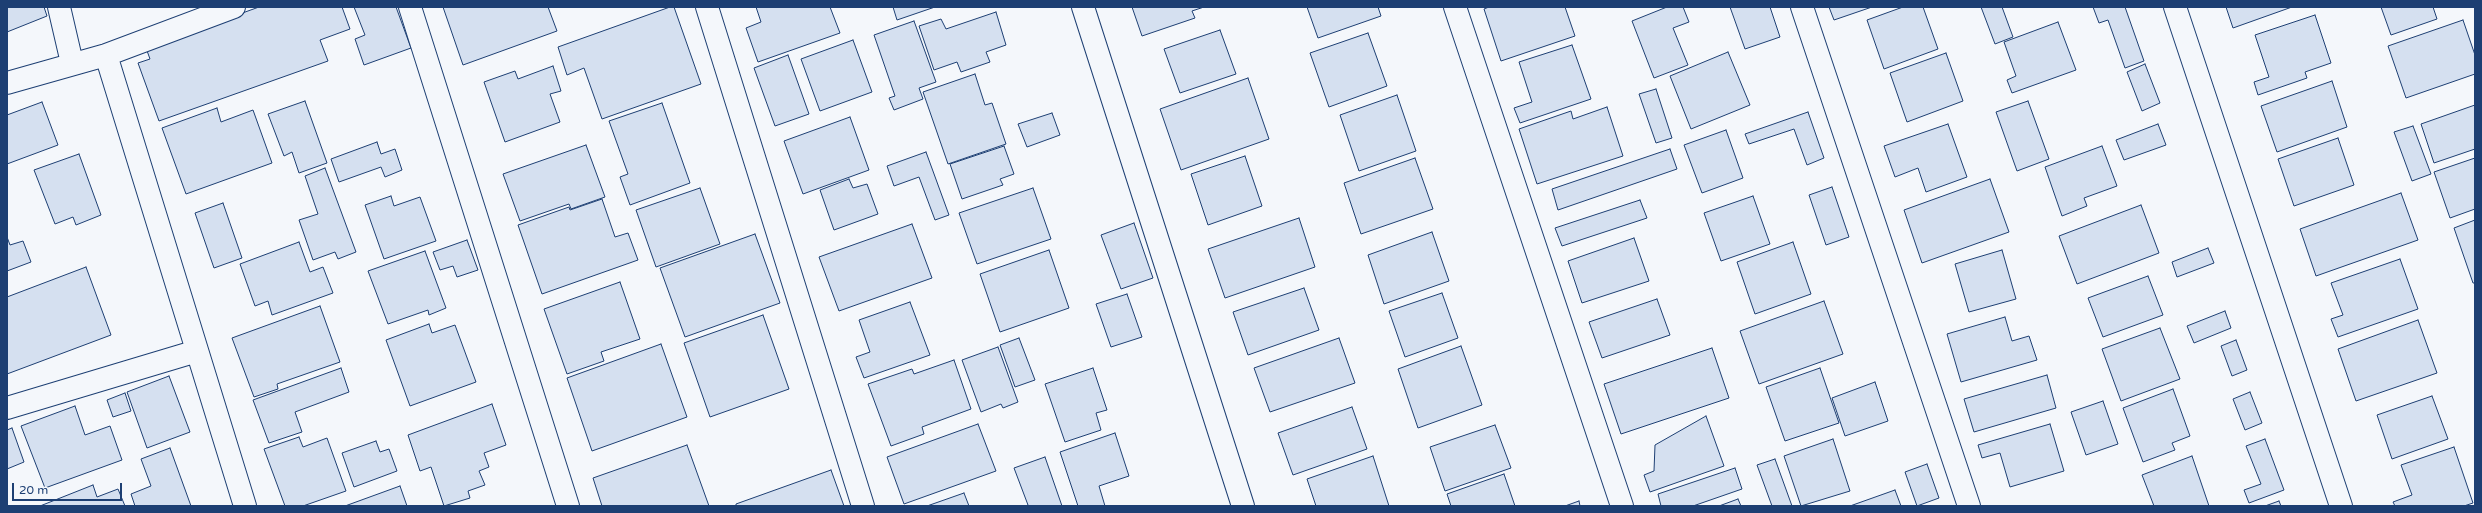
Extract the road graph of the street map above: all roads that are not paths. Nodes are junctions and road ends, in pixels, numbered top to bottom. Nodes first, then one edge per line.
1 (58, 7) edge
2 (234, 7) edge
3 (410, 7) edge
4 (707, 7) edge
5 (1083, 7) edge
6 (1455, 7) edge
7 (1802, 7) edge
8 (2175, 7) edge
9 (106, 55) junction
10 (72, 63) junction
11 (7, 83) edge
12 (197, 351) junction
13 (7, 408) edge
14 (245, 506) edge
15 (568, 506) edge
16 (863, 506) edge
17 (1243, 506) edge
18 (1622, 506) edge
19 (1969, 506) edge
20 (2341, 506) edge

1 - 10 street
2 - 9 street
3 - 15 street
4 - 16 street
5 - 17 street
6 - 18 street
7 - 19 street
8 - 20 street
9 - 10 street
9 - 12 street
10 - 11 street
12 - 13 street
12 - 14 street

